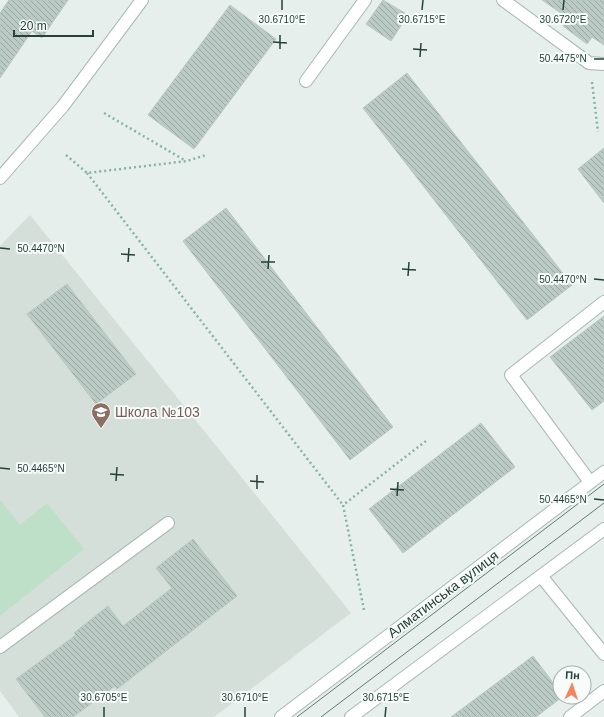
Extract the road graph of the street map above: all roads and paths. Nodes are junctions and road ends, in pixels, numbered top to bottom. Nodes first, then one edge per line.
1 (142, 0) edge
2 (365, 0) edge
3 (503, 0) edge
4 (589, 64) junction
5 (604, 64) edge
6 (306, 81) dead end
7 (104, 112) dead end
8 (598, 132) dead end
9 (66, 155) dead end
10 (206, 155) dead end
11 (186, 161) junction
12 (87, 173) junction
13 (0, 178) edge
14 (604, 302) edge
15 (426, 441) dead end
16 (604, 472) edge
17 (590, 482) junction
18 (343, 505) junction
19 (168, 523) dead end
20 (604, 529) edge
21 (541, 576) junction
22 (364, 610) dead end
23 (0, 647) edge
24 (604, 654) edge
25 (604, 691) edge
26 (282, 717) edge
27 (351, 717) edge
28 (570, 717) edge

1 - 13 street
2 - 6 street
3 - 4 street
4 - 5 street
4 - 8 path
7 - 11 path
9 - 12 path
10 - 11 path
11 - 12 path
12 - 18 path
14 - 17 street
15 - 18 path
16 - 17 street, Алматинська вулиця
17 - 26 street, Алматинська вулиця
18 - 22 path
19 - 23 street
20 - 21 street
21 - 24 street
21 - 27 street
25 - 28 street

